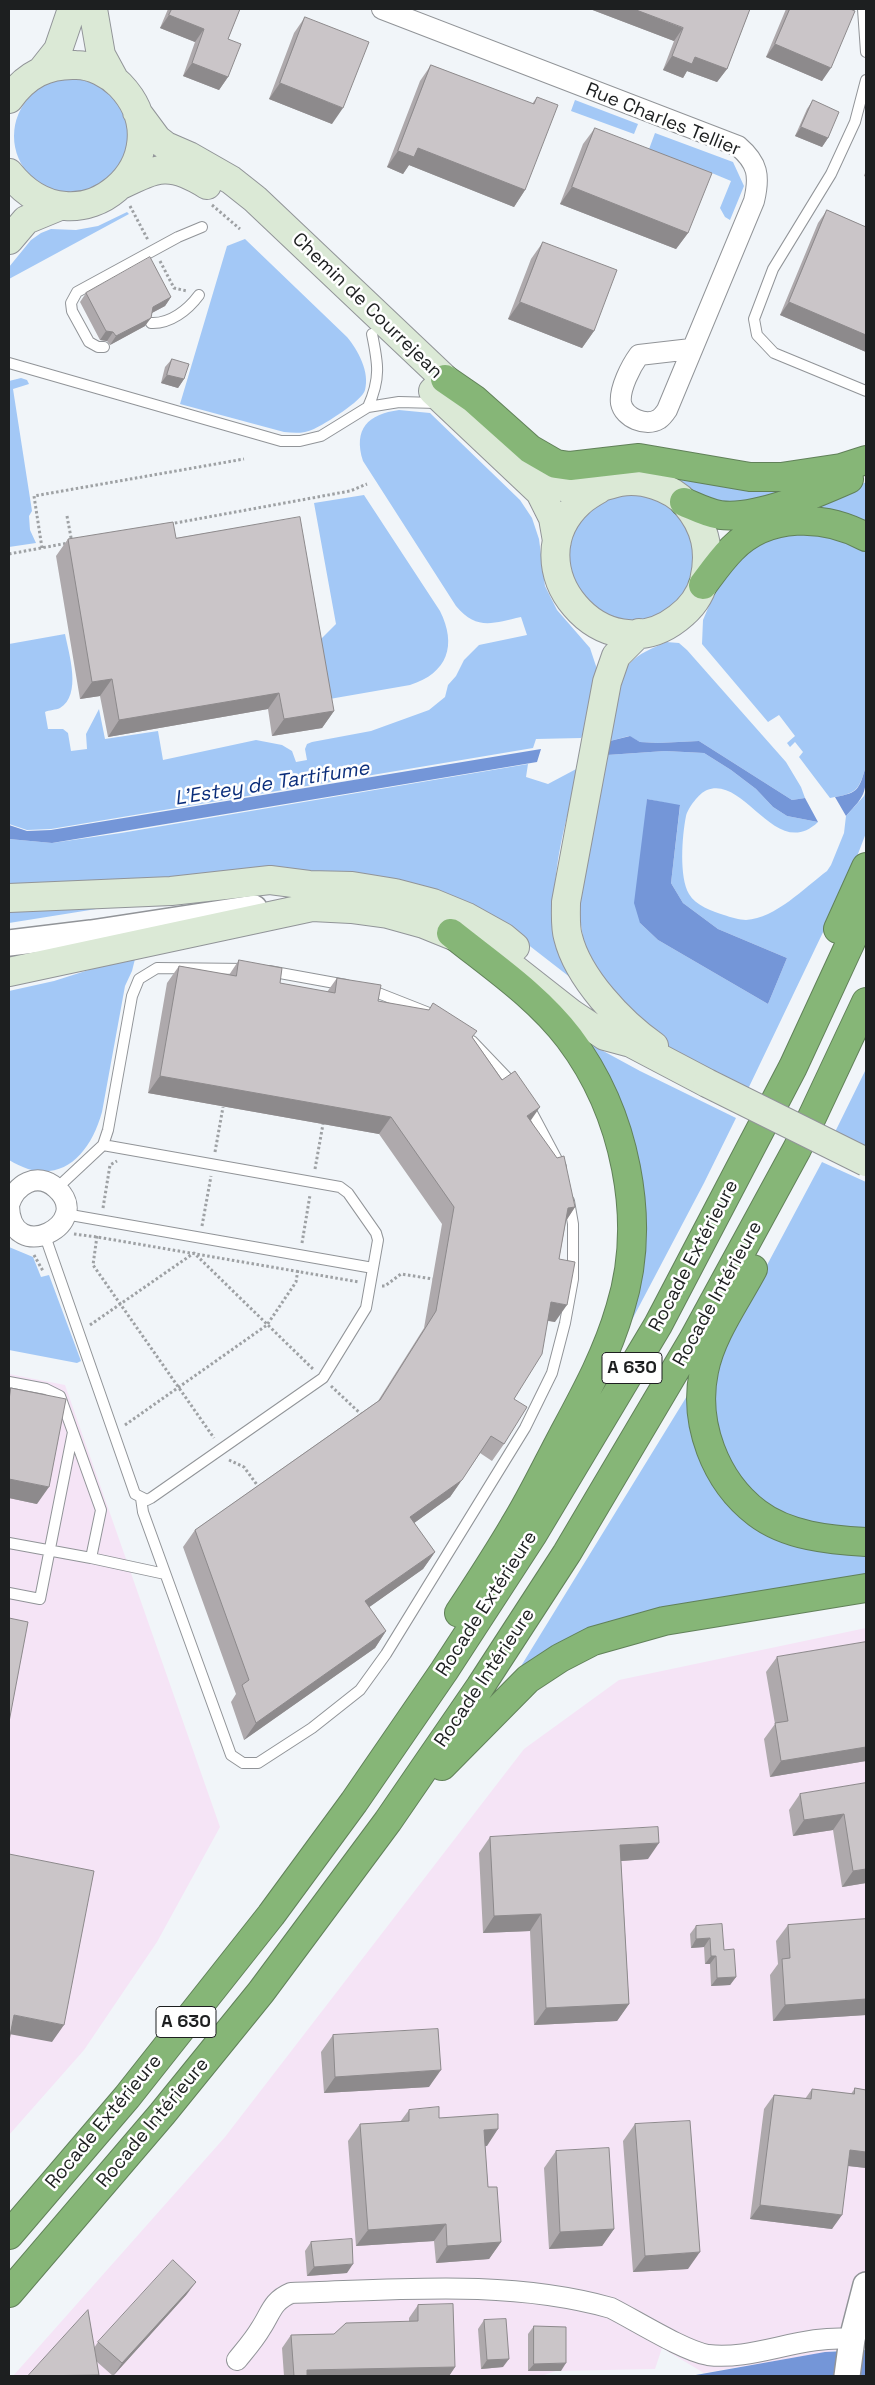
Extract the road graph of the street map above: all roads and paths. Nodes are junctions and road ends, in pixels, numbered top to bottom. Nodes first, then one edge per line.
1 (72, 9) edge
2 (93, 9) edge
3 (382, 9) edge
4 (863, 9) edge
5 (866, 52) edge
6 (43, 69) junction
7 (114, 79) junction
8 (866, 80) edge
9 (12, 91) edge
10 (138, 112) junction
11 (9, 173) edge
12 (126, 199) junction
13 (60, 206) junction
14 (202, 228) dead end
15 (9, 240) edge
16 (199, 295) dead end
17 (151, 323) edge
18 (372, 334) junction
19 (104, 347) dead end
20 (691, 349) dead end
21 (12, 366) edge
22 (446, 391) junction
23 (866, 391) edge
24 (368, 407) junction
25 (244, 459) dead end
26 (866, 460) edge
27 (866, 472) edge
28 (367, 484) dead end
29 (598, 489) junction
30 (684, 502) junction
31 (67, 516) dead end
32 (165, 525) edge
33 (866, 537) edge
34 (81, 540) edge
35 (557, 541) junction
36 (72, 542) junction
37 (42, 548) junction
38 (73, 548) edge
39 (9, 554) edge
40 (703, 585) junction
41 (639, 633) junction
42 (866, 867) edge
43 (310, 896) junction
44 (9, 898) edge
45 (866, 909) edge
46 (9, 929) edge
47 (451, 933) junction
48 (9, 943) edge
49 (95, 952) junction
50 (9, 972) edge
51 (9, 983) edge
52 (866, 1002) edge
53 (440, 1020) edge
54 (463, 1034) edge
55 (631, 1043) junction
56 (866, 1044) edge
57 (706, 1082) junction
58 (223, 1106) dead end
59 (323, 1124) dead end
60 (103, 1145) junction
61 (121, 1149) junction
62 (866, 1162) edge
63 (213, 1164) junction
64 (313, 1182) junction
65 (57, 1188) junction
66 (11, 1194) edge
67 (65, 1214) junction
68 (100, 1220) junction
69 (707, 1235) junction
70 (45, 1236) junction
71 (97, 1236) junction
72 (200, 1238) junction
73 (69, 1239) dead end
74 (31, 1253) dead end
75 (196, 1254) junction
76 (300, 1255) junction
77 (55, 1268) junction
78 (373, 1268) junction
79 (298, 1271) junction
80 (433, 1279) dead end
81 (370, 1284) junction
82 (120, 1304) junction
83 (268, 1325) junction
84 (78, 1330) junction
85 (323, 1378) junction
86 (9, 1382) edge
87 (178, 1387) junction
88 (366, 1419) edge
89 (113, 1430) junction
90 (73, 1431) junction
91 (221, 1448) junction
92 (262, 1492) edge
93 (141, 1498) junction
94 (866, 1542) edge
95 (9, 1543) edge
96 (50, 1551) junction
97 (91, 1558) junction
98 (165, 1574) junction
99 (866, 1588) edge
100 (9, 1593) edge
101 (354, 1802) junction
102 (388, 1821) junction
103 (9, 2235) edge
104 (866, 2285) edge
105 (9, 2292) edge
106 (851, 2344) junction
107 (237, 2360) dead end
108 (847, 2376) edge

1 - 6 main road
2 - 7 main road
3 - 20 street, Rue Charles Tellier
4 - 5 lane
6 - 7 main road
6 - 9 main road
7 - 10 main road, Chemin de Courrejean
8 - 23 lane
10 - 12 main road
10 - 22 main road, Chemin de Courrejean
11 - 13 main road
12 - 13 main road
12 - 18 main road, Chemin de Courrejean
13 - 15 main road
14 - 19 lane
16 - 17 lane
18 - 22 main road, Chemin de Courrejean
18 - 24 lane
21 - 24 lane
22 - 24 lane
22 - 26 highway
22 - 29 main road, Chemin de Courrejean
22 - 35 main road, Chemin de Courrejean
25 - 37 path
27 - 30 highway
28 - 32 path
29 - 30 main road
29 - 35 main road
30 - 40 main road
31 - 36 path
33 - 40 highway
34 - 36 path
35 - 41 main road
36 - 37 path
36 - 38 path
37 - 39 path
40 - 41 main road
41 - 57 main road
42 - 69 highway
43 - 44 main road
43 - 46 street
43 - 47 main road
43 - 48 street
43 - 49 main road
43 - 55 main road
45 - 69 highway, Rocade Extérieure / A 630
47 - 55 main road
47 - 101 highway
49 - 50 main road
49 - 51 main road
52 - 102 highway, Rocade Intérieure / A 630
53 - 60 lane
54 - 98 lane
55 - 57 main road
56 - 94 highway
57 - 62 main road, bridge
58 - 63 path
59 - 64 path
60 - 61 lane
60 - 65 lane
61 - 63 lane
61 - 68 path
63 - 64 lane
63 - 72 path
64 - 76 path
64 - 78 lane
65 - 66 street
65 - 67 street
66 - 70 street
67 - 68 lane
67 - 70 street
68 - 71 path
68 - 72 lane
69 - 101 highway, Rocade Extérieure / A 630
70 - 77 lane
71 - 73 path
71 - 75 path
71 - 82 path
72 - 75 path
72 - 76 lane
74 - 77 path
75 - 79 path
75 - 82 path
75 - 83 path
76 - 78 lane
76 - 79 path
77 - 84 lane
78 - 81 lane
79 - 81 path
79 - 83 path
80 - 81 path
81 - 85 lane
82 - 84 path
82 - 87 path
83 - 85 path
83 - 87 path
84 - 89 lane
85 - 88 path
85 - 91 lane
86 - 90 lane
87 - 89 path
87 - 91 path
89 - 93 lane
90 - 96 lane
90 - 97 lane
91 - 92 path
91 - 93 lane
93 - 98 lane
95 - 96 lane
96 - 97 lane
96 - 100 lane
97 - 98 lane
99 - 102 highway
101 - 103 highway, Rocade Extérieure / A 630
102 - 105 highway, Rocade Intérieure / A 630
104 - 106 street
106 - 107 street
106 - 108 street

